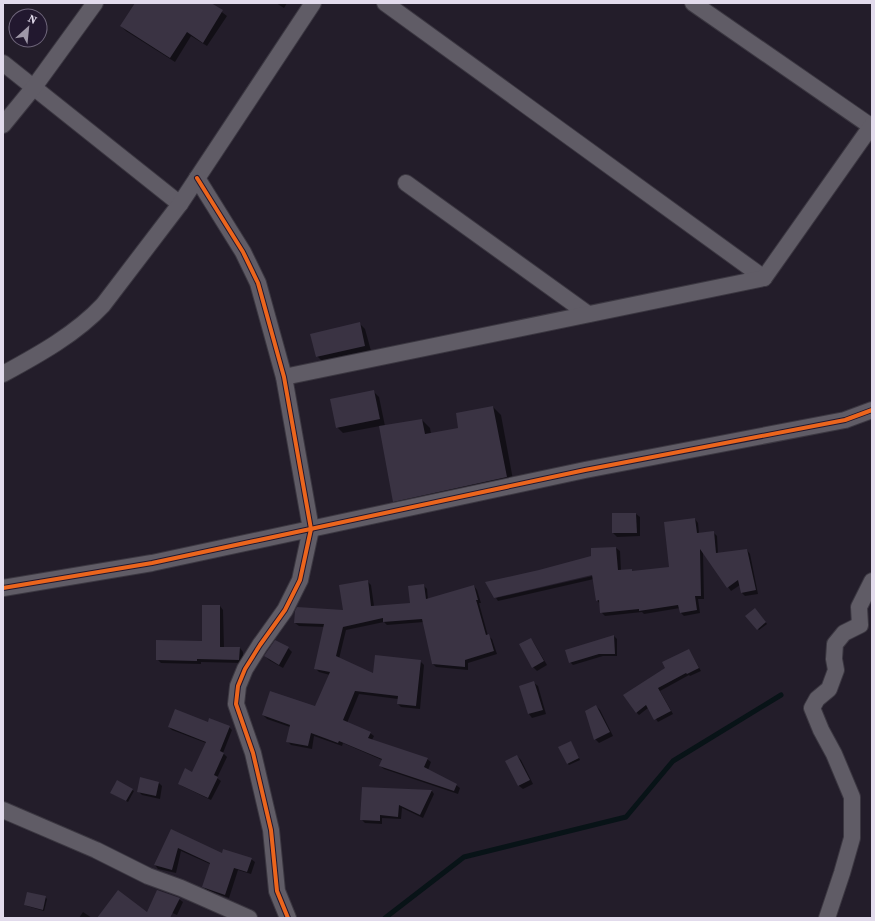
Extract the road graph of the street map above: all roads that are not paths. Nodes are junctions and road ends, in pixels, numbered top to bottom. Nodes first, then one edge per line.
1 (95, 3) edge
2 (313, 3) edge
3 (385, 3) edge
4 (694, 3) edge
5 (3, 63) edge
6 (34, 87) junction
7 (3, 125) edge
8 (872, 126) edge
9 (198, 178) junction
10 (406, 183) dead end
11 (180, 204) junction
12 (764, 278) junction
13 (588, 314) junction
14 (3, 374) edge
15 (284, 377) junction
16 (872, 410) edge
17 (311, 529) junction
18 (872, 581) edge
19 (3, 588) edge
20 (3, 810) edge
21 (284, 916) edge
22 (249, 918) edge
23 (827, 918) edge

1 - 6 street
2 - 9 street
3 - 12 street
4 - 8 street
5 - 6 street
6 - 7 street
6 - 11 street
8 - 12 street
9 - 11 street
9 - 15 street
10 - 13 street
11 - 14 street
12 - 13 street
13 - 15 street
15 - 17 street
16 - 17 street
17 - 19 street
17 - 21 street
18 - 23 street
20 - 22 street

